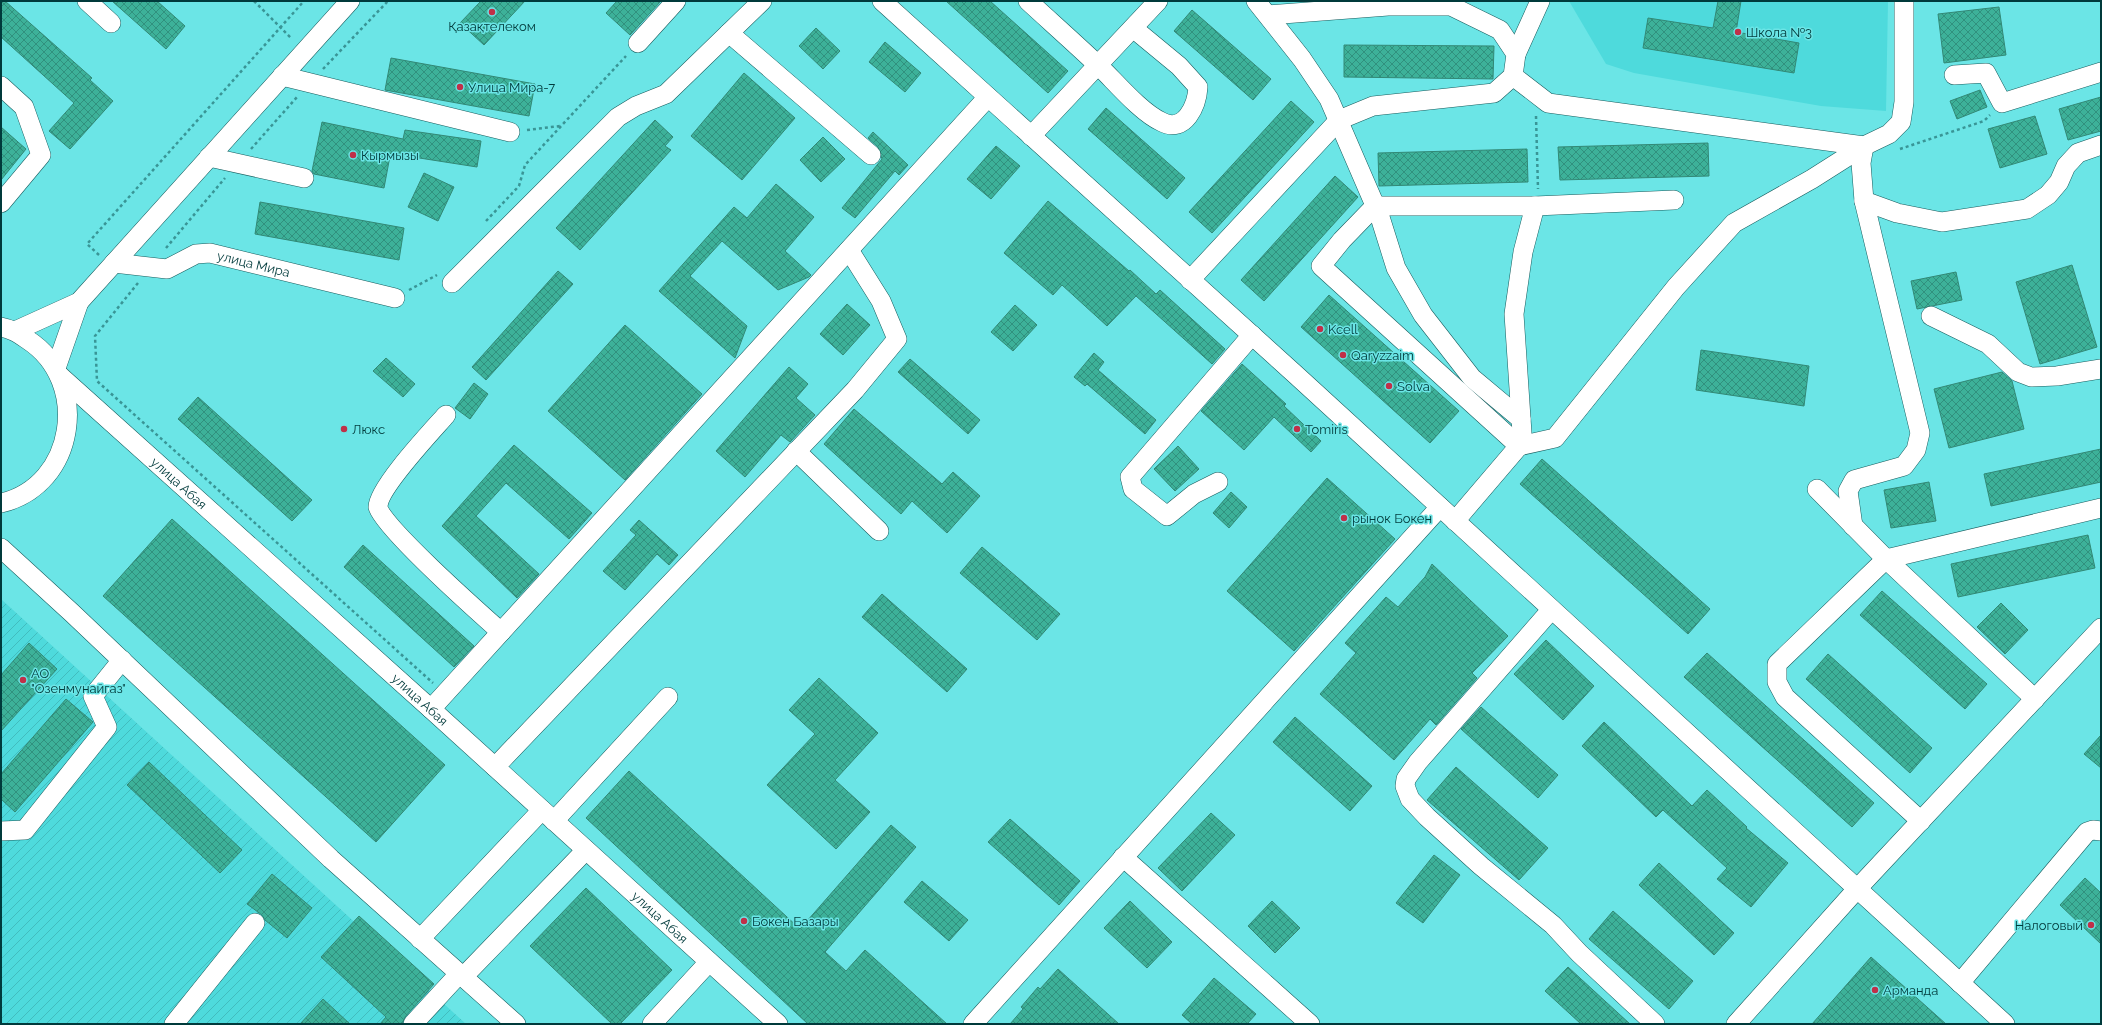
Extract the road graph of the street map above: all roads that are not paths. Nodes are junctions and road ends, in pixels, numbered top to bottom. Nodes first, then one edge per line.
1 (87, 1) edge
2 (350, 1) edge
3 (676, 1) edge
4 (762, 1) edge
5 (882, 1) edge
6 (1028, 1) edge
7 (1158, 1) edge
8 (1540, 1) edge
9 (1904, 1) edge
10 (1451, 3) edge
11 (1262, 8) edge
12 (111, 23) dead end
13 (1133, 28) junction
14 (729, 33) junction
15 (638, 43) road end
16 (1516, 54) junction
17 (1098, 65) junction
18 (2101, 72) edge
19 (1954, 75) dead end
20 (282, 76) junction
21 (1513, 76) junction
22 (1, 86) edge
23 (988, 97) junction
24 (1339, 120) junction
25 (510, 132) road end
26 (1032, 136) junction
27 (2101, 145) edge
28 (1864, 146) junction
29 (871, 155) dead end
30 (209, 157) junction
31 (304, 178) dead end
32 (1674, 200) dead end
33 (1864, 201) junction
34 (1, 203) edge
35 (1375, 206) junction
36 (1535, 206) junction
37 (849, 250) junction
38 (113, 264) junction
39 (445, 278) road end
40 (1190, 280) junction
41 (395, 298) road end
42 (79, 302) junction
43 (1931, 316) dead end
44 (6, 327) edge
45 (1252, 335) junction
46 (2101, 369) edge
47 (58, 372) junction
48 (446, 415) dead end
49 (1521, 420) junction
50 (1519, 446) junction
51 (796, 451) junction
52 (1218, 482) dead end
53 (1817, 489) dead end
54 (1, 503) edge
55 (1440, 507) junction
56 (2101, 508) edge
57 (1455, 520) junction
58 (1853, 526) junction
59 (878, 531) dead end
60 (1, 548) edge
61 (1886, 559) junction
62 (1551, 610) junction
63 (2101, 628) edge
64 (501, 632) junction
65 (122, 660) junction
66 (668, 697) dead end
67 (2035, 698) junction
68 (431, 709) junction
69 (495, 767) junction
70 (548, 815) junction
71 (1921, 821) junction
72 (1, 831) edge
73 (2101, 831) edge
74 (586, 850) junction
75 (1123, 857) junction
76 (1857, 889) junction
77 (255, 923) dead end
78 (420, 939) junction
79 (709, 962) junction
80 (461, 975) junction
81 (1960, 983) junction
82 (174, 1024) edge
83 (413, 1024) edge
84 (516, 1024) edge
85 (652, 1024) edge
86 (778, 1024) edge
87 (974, 1024) edge
88 (1310, 1024) edge
89 (1656, 1024) edge
90 (1736, 1024) edge
91 (2005, 1024) edge

1 - 12 street
2 - 20 street
3 - 15 street
4 - 14 street
5 - 23 street
6 - 17 street
7 - 13 street
8 - 16 street
9 - 28 street
10 - 11 street
10 - 16 street
11 - 24 street
13 - 17 street
13 - 17 street
14 - 29 street
14 - 39 street
16 - 21 street
17 - 26 street
18 - 19 street
20 - 25 street
20 - 30 street
21 - 24 street
21 - 28 street
22 - 34 street
23 - 26 street
23 - 37 street
24 - 35 street
24 - 40 street
26 - 40 street
27 - 33 street
28 - 33 street
28 - 50 street
30 - 31 street
30 - 38 street
32 - 36 street
33 - 58 street
35 - 36 street
35 - 49 street
35 - 50 street
36 - 49 street
37 - 51 street
37 - 64 street
38 - 41 street, улица Мира
38 - 42 street
40 - 45 street
42 - 44 street
42 - 47 street
43 - 46 street
44 - 47 street
45 - 52 street
45 - 55 street
47 - 54 street
47 - 68 street, улица Абая
48 - 64 street
49 - 50 street
50 - 57 street
51 - 59 street
51 - 69 street
53 - 58 street
55 - 57 street
55 - 75 street
56 - 61 street
57 - 62 street
58 - 61 street
60 - 65 street
61 - 67 street
61 - 71 street
62 - 76 street
62 - 89 street
63 - 67 street
64 - 68 street
65 - 72 street
65 - 78 street
66 - 70 street
67 - 71 street
68 - 69 street, улица Абая
69 - 70 street, улица Абая
70 - 74 street, улица Абая
70 - 78 street
71 - 76 street
73 - 81 street
74 - 79 street, улица Абая
74 - 80 street
75 - 87 street
75 - 88 street
76 - 81 street
76 - 90 street
77 - 82 street
78 - 80 street
79 - 85 street
79 - 86 street, улица Абая
80 - 83 street
80 - 84 street
81 - 91 street

